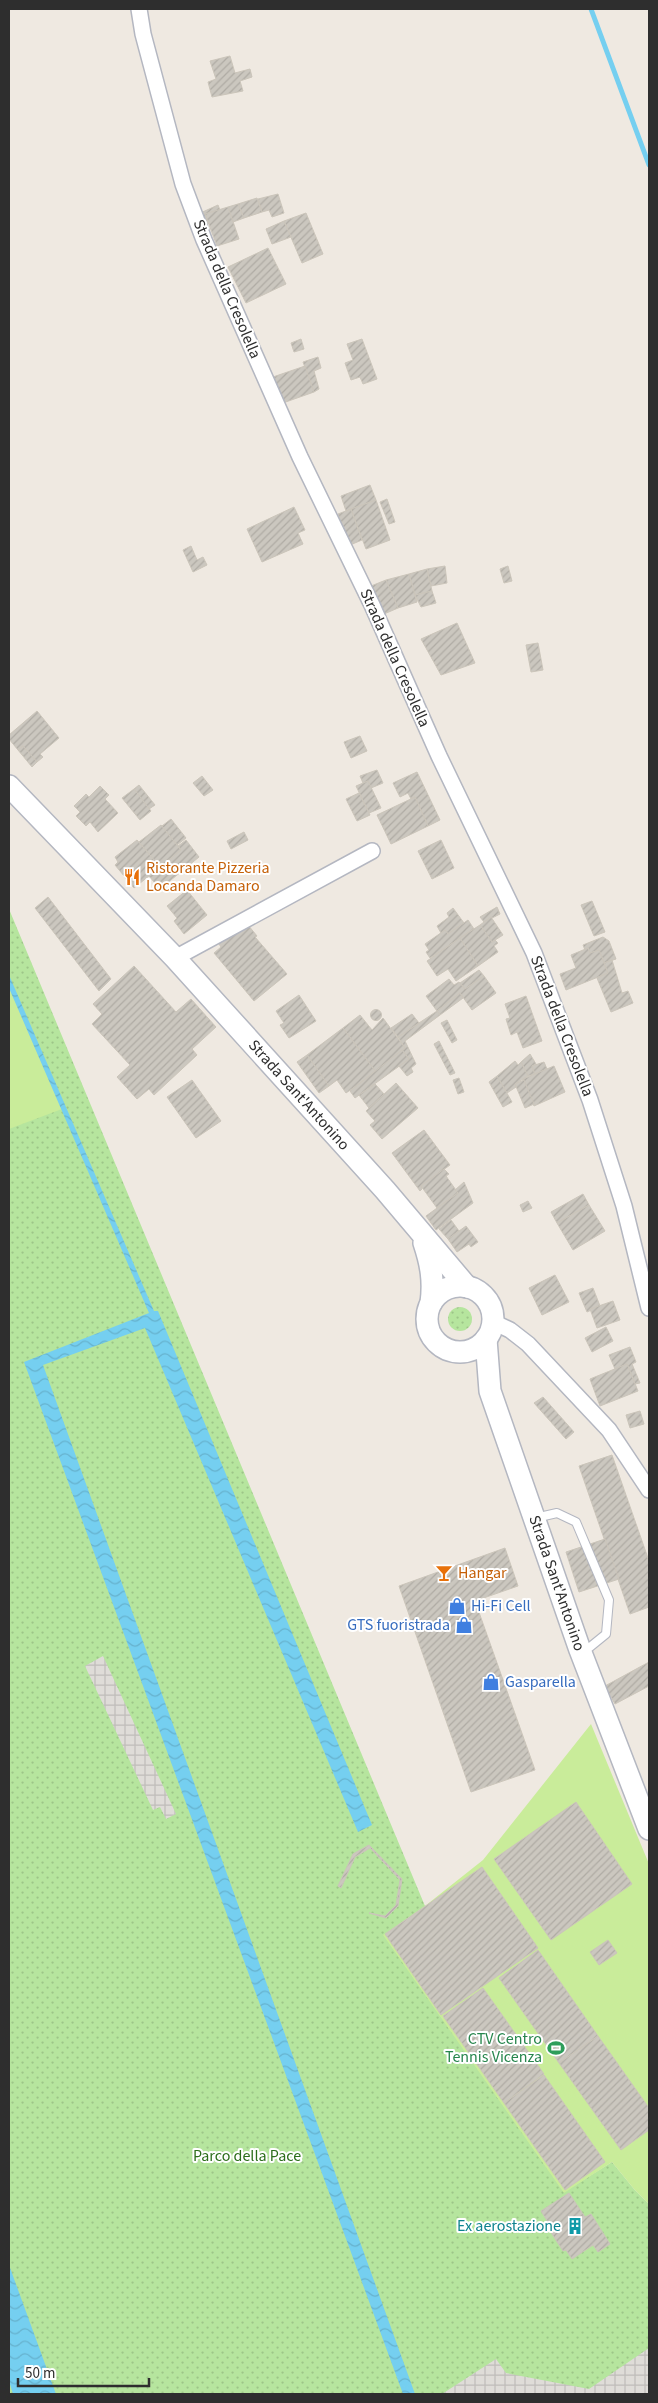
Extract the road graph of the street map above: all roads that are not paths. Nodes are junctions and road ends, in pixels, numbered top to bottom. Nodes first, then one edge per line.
1 (139, 9) edge
2 (9, 786) edge
3 (372, 851) dead end
4 (175, 958) junction
5 (420, 1233) junction
6 (466, 1286) junction
7 (431, 1303) junction
8 (649, 1308) edge
9 (490, 1330) junction
10 (449, 1350) junction
11 (490, 1392) junction
12 (649, 1490) edge
13 (534, 1519) junction
14 (580, 1650) junction
15 (649, 1829) edge

1 - 8 street, Strada della Cresolella
2 - 4 main road, Strada Sant'Antonino
3 - 4 street
4 - 5 main road, Strada Sant'Antonino
5 - 6 main road, Strada Sant'Antonino
5 - 7 main road, Strada Sant'Antonino
6 - 7 main road
6 - 9 main road, Strada Sant'Antonino
7 - 10 main road, Strada Sant'Antonino
9 - 10 main road
9 - 11 main road, Strada Sant'Antonino
9 - 12 street
10 - 11 main road, Strada Sant'Antonino
11 - 13 main road, Strada Sant'Antonino
13 - 14 main road, Strada Sant'Antonino
13 - 14 lane
14 - 15 main road, Strada Sant'Antonino

